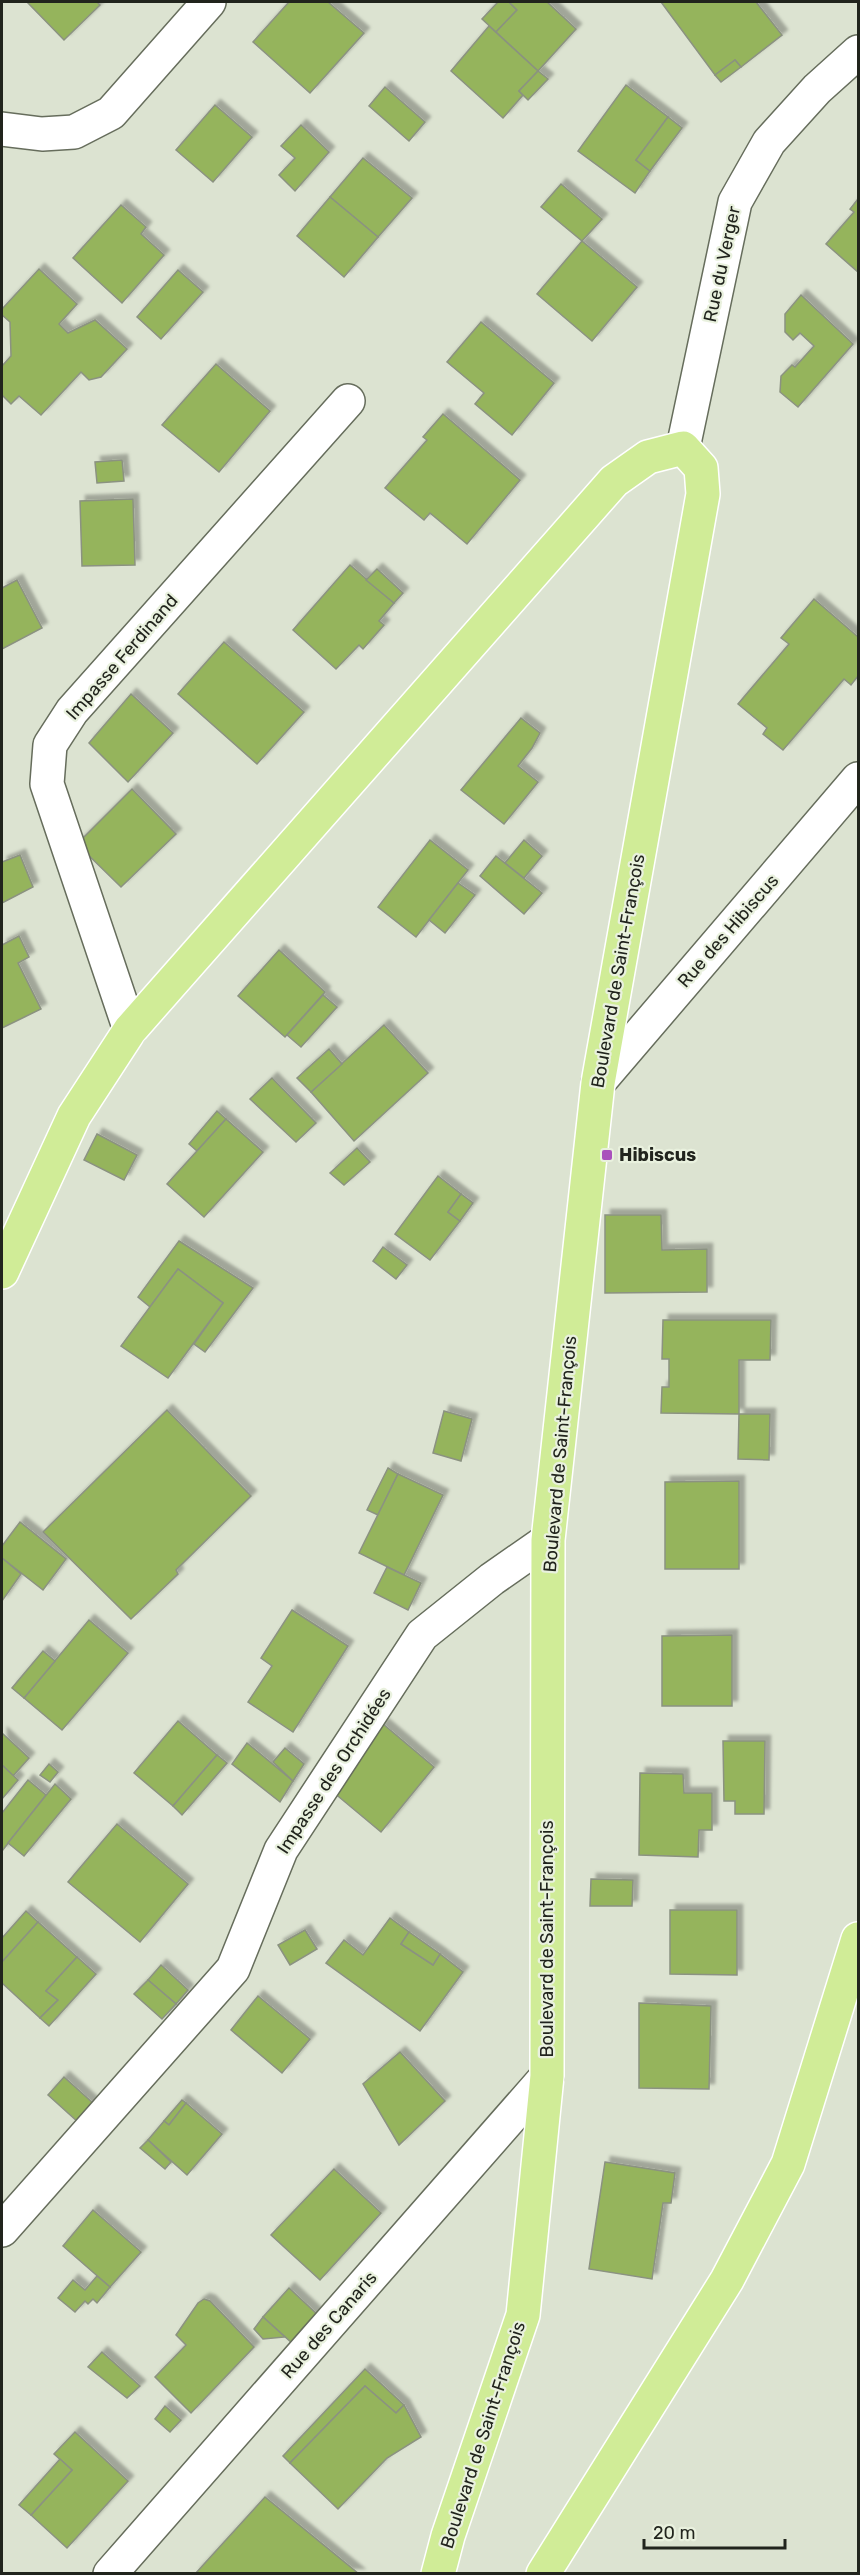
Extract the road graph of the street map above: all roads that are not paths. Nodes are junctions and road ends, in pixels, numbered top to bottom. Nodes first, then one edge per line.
1 (209, 2) edge
2 (858, 52) edge
3 (2, 129) edge
4 (348, 401) dead end
5 (683, 448) junction
6 (858, 779) edge
7 (130, 1030) junction
8 (598, 1083) junction
9 (2, 1272) edge
10 (548, 1539) junction
11 (858, 1939) edge
12 (547, 2076) junction
13 (2, 2230) edge
14 (110, 2574) edge
15 (438, 2574) edge
16 (543, 2574) edge

1 - 3 street
2 - 5 street, Rue du Verger
4 - 7 street, Impasse Ferdinand
5 - 7 main road
5 - 8 main road, Boulevard de Saint-François
6 - 8 street, Rue des Hibiscus
7 - 9 main road
8 - 10 main road, Boulevard de Saint-François
10 - 12 main road, Boulevard de Saint-François
10 - 13 street, Impasse des Orchidées
11 - 16 main road
12 - 14 street, Rue des Canaris
12 - 15 main road, Boulevard de Saint-François

